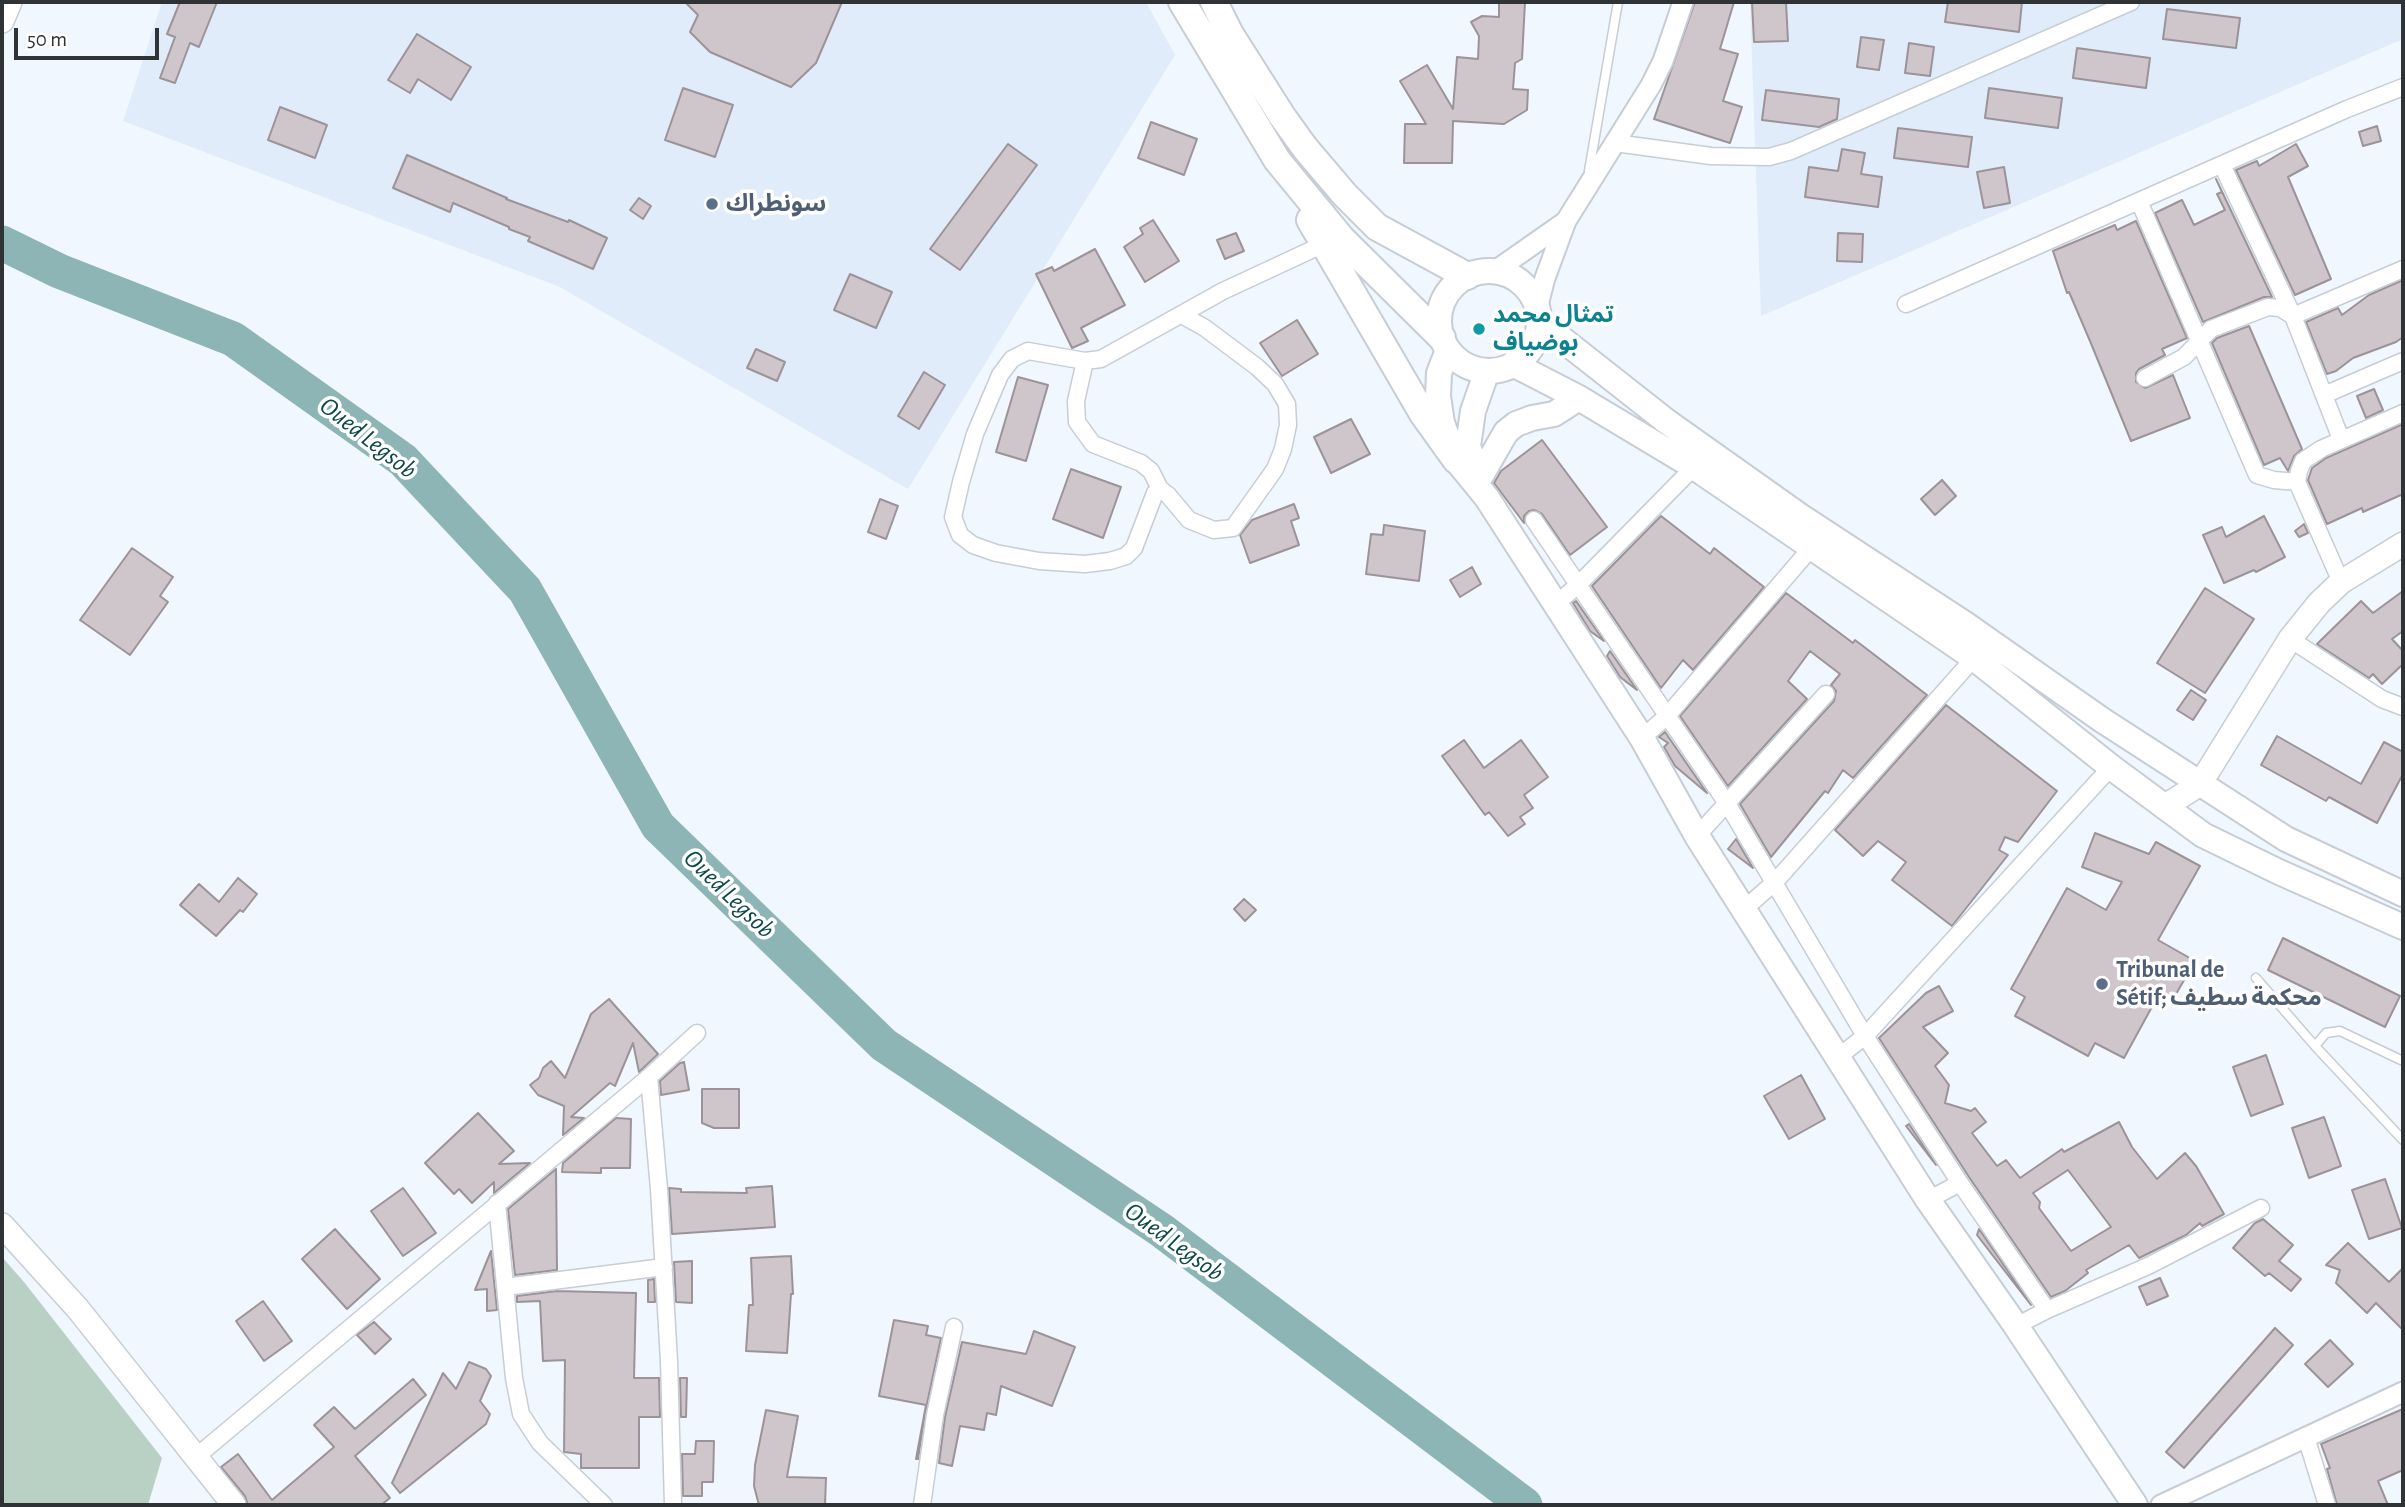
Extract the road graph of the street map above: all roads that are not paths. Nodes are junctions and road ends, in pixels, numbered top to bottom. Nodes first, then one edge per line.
1 (10, 2) edge
2 (1182, 2) edge
3 (1214, 2) edge
4 (1618, 2) edge
5 (1683, 2) edge
6 (2131, 2) edge
7 (2, 21) edge
8 (2403, 87) edge
9 (1615, 143) junction
10 (1277, 160) junction
11 (2222, 165) junction
12 (1586, 188) junction
13 (2139, 201) junction
14 (1566, 221) junction
15 (1324, 244) junction
16 (2403, 269) edge
17 (1495, 271) junction
18 (1467, 276) junction
19 (1906, 304) dead end
20 (1182, 315) junction
21 (1538, 315) junction
22 (2293, 316) junction
23 (2201, 340) junction
24 (1445, 344) junction
25 (1085, 361) junction
26 (2403, 361) edge
27 (1513, 365) junction
28 (1486, 371) junction
29 (2145, 378) dead end
30 (2324, 396) junction
31 (1579, 398) junction
32 (2403, 413) edge
33 (2341, 439) junction
34 (1456, 460) junction
35 (1694, 467) junction
36 (2297, 482) junction
37 (1160, 489) junction
38 (1483, 489) junction
39 (1534, 520) dead end
40 (2403, 544) edge
41 (1811, 548) junction
42 (2342, 582) junction
43 (1578, 585) junction
44 (1556, 604) junction
45 (2290, 639) junction
46 (1974, 657) junction
47 (1826, 694) dead end
48 (2403, 707) edge
49 (1667, 716) junction
50 (1642, 738) junction
51 (2111, 767) junction
52 (2200, 784) junction
53 (1728, 805) junction
54 (2164, 807) junction
55 (1698, 836) junction
56 (1775, 882) junction
57 (2403, 894) edge
58 (1744, 910) junction
59 (2403, 927) edge
60 (2256, 978) dead end
61 (697, 1033) dead end
62 (1865, 1036) junction
63 (2315, 1046) junction
64 (1837, 1058) junction
65 (2403, 1061) edge
66 (649, 1077) junction
67 (2403, 1140) edge
68 (1959, 1183) junction
69 (1928, 1200) junction
70 (497, 1203) junction
71 (2262, 1208) dead end
72 (2, 1225) edge
73 (664, 1266) junction
74 (505, 1287) junction
75 (2047, 1310) junction
76 (2016, 1326) junction
77 (954, 1327) dead end
78 (2403, 1392) edge
79 (2306, 1437) junction
80 (196, 1457) junction
81 (234, 1505) edge
82 (604, 1505) edge
83 (673, 1505) edge
84 (922, 1505) edge
85 (2135, 1505) edge
86 (2161, 1505) edge
87 (2328, 1505) edge

1 - 7 main road
2 - 10 highway
3 - 18 highway
4 - 12 lane
5 - 9 street
6 - 9 street
8 - 11 street
9 - 12 street
10 - 15 highway
10 - 24 highway
11 - 13 street
11 - 22 street
12 - 14 street
13 - 19 street
13 - 23 street
14 - 17 street
14 - 21 street
15 - 20 street
15 - 34 highway
16 - 22 street
17 - 18 main road
17 - 21 main road
18 - 24 main road
20 - 25 street
20 - 37 street
21 - 27 main road
21 - 52 main road
22 - 23 street
22 - 30 street
23 - 29 street
23 - 36 street
24 - 28 main road
24 - 34 main road
25 - 37 street
25 - 37 street
26 - 30 street
27 - 28 main road
27 - 31 main road
28 - 38 main road
30 - 33 street
31 - 35 main road
31 - 38 main road
32 - 33 street
33 - 36 street
34 - 38 main road
35 - 41 main road
35 - 43 street
36 - 42 street
38 - 44 main road
39 - 43 street
40 - 42 main road
41 - 46 main road
41 - 49 street
42 - 45 main road
43 - 44 street
43 - 49 street
44 - 50 main road
45 - 48 street
45 - 52 main road
46 - 51 main road
46 - 56 street
47 - 53 street
49 - 50 street
49 - 53 street
50 - 55 main road
51 - 54 main road
51 - 62 street
52 - 54 main road
52 - 57 main road
53 - 55 street
53 - 56 street
54 - 59 main road
55 - 58 main road
56 - 58 street
56 - 62 street
58 - 64 main road
60 - 63 lane
61 - 66 street
62 - 64 street
62 - 68 street
63 - 65 lane
63 - 67 lane
64 - 69 main road
66 - 70 street
66 - 73 street
68 - 69 street
68 - 75 street
69 - 76 main road
70 - 74 street
70 - 80 street
71 - 75 street
72 - 80 main road
73 - 74 street
73 - 83 street
74 - 82 street
75 - 76 street
76 - 85 main road
77 - 84 street
78 - 79 street
79 - 86 street
79 - 87 street
80 - 81 main road

